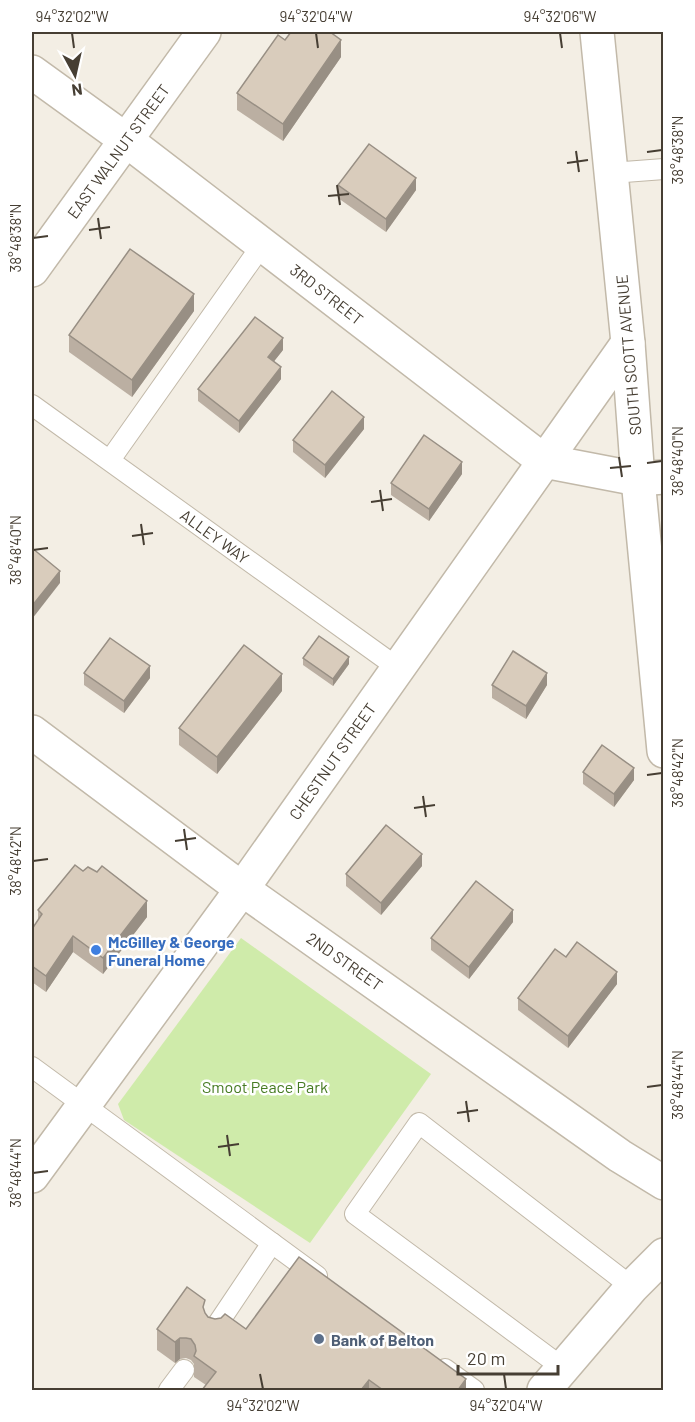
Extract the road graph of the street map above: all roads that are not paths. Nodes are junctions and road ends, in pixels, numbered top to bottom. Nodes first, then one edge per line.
1 (204, 32) edge
2 (597, 32) edge
3 (32, 72) edge
4 (126, 140) junction
5 (663, 169) edge
6 (611, 173) junction
7 (262, 245) junction
8 (32, 270) edge
9 (628, 343) junction
10 (32, 405) edge
11 (110, 460) junction
12 (544, 461) junction
13 (651, 478) edge
14 (398, 668) junction
15 (32, 732) edge
16 (663, 751) edge
17 (242, 889) junction
18 (32, 1067) edge
19 (83, 1106) junction
20 (32, 1176) edge
21 (663, 1184) edge
22 (272, 1244) junction
23 (663, 1255) edge
24 (330, 1286) edge
25 (632, 1287) junction
26 (215, 1328) edge
27 (426, 1356) edge
28 (184, 1370) dead end
29 (553, 1379) edge
30 (169, 1390) edge
31 (474, 1390) edge

1 - 4 street, EAST WALNUT STREET
2 - 6 street, SOUTH SCOTT AVENUE
3 - 4 street, 3RD STREET
4 - 7 street, 3RD STREET
4 - 8 street, EAST WALNUT STREET
5 - 6 lane
6 - 9 street, SOUTH SCOTT AVENUE
7 - 11 lane
7 - 12 street, 3RD STREET
9 - 12 street, CHESTNUT STREET
9 - 13 street, SOUTH SCOTT AVENUE
10 - 11 lane, ALLEY WAY
11 - 14 lane, ALLEY WAY
12 - 13 street, 3RD STREET
12 - 14 street, CHESTNUT STREET
13 - 16 street, SOUTH SCOTT AVENUE
14 - 17 street, CHESTNUT STREET
15 - 17 street, 2ND STREET
17 - 19 street, CHESTNUT STREET
17 - 21 street, 2ND STREET
18 - 19 lane
19 - 20 street, CHESTNUT STREET
19 - 22 lane
22 - 24 lane
22 - 26 lane
23 - 25 street
25 - 29 street
25 - 29 lane
27 - 31 lane
28 - 30 lane

